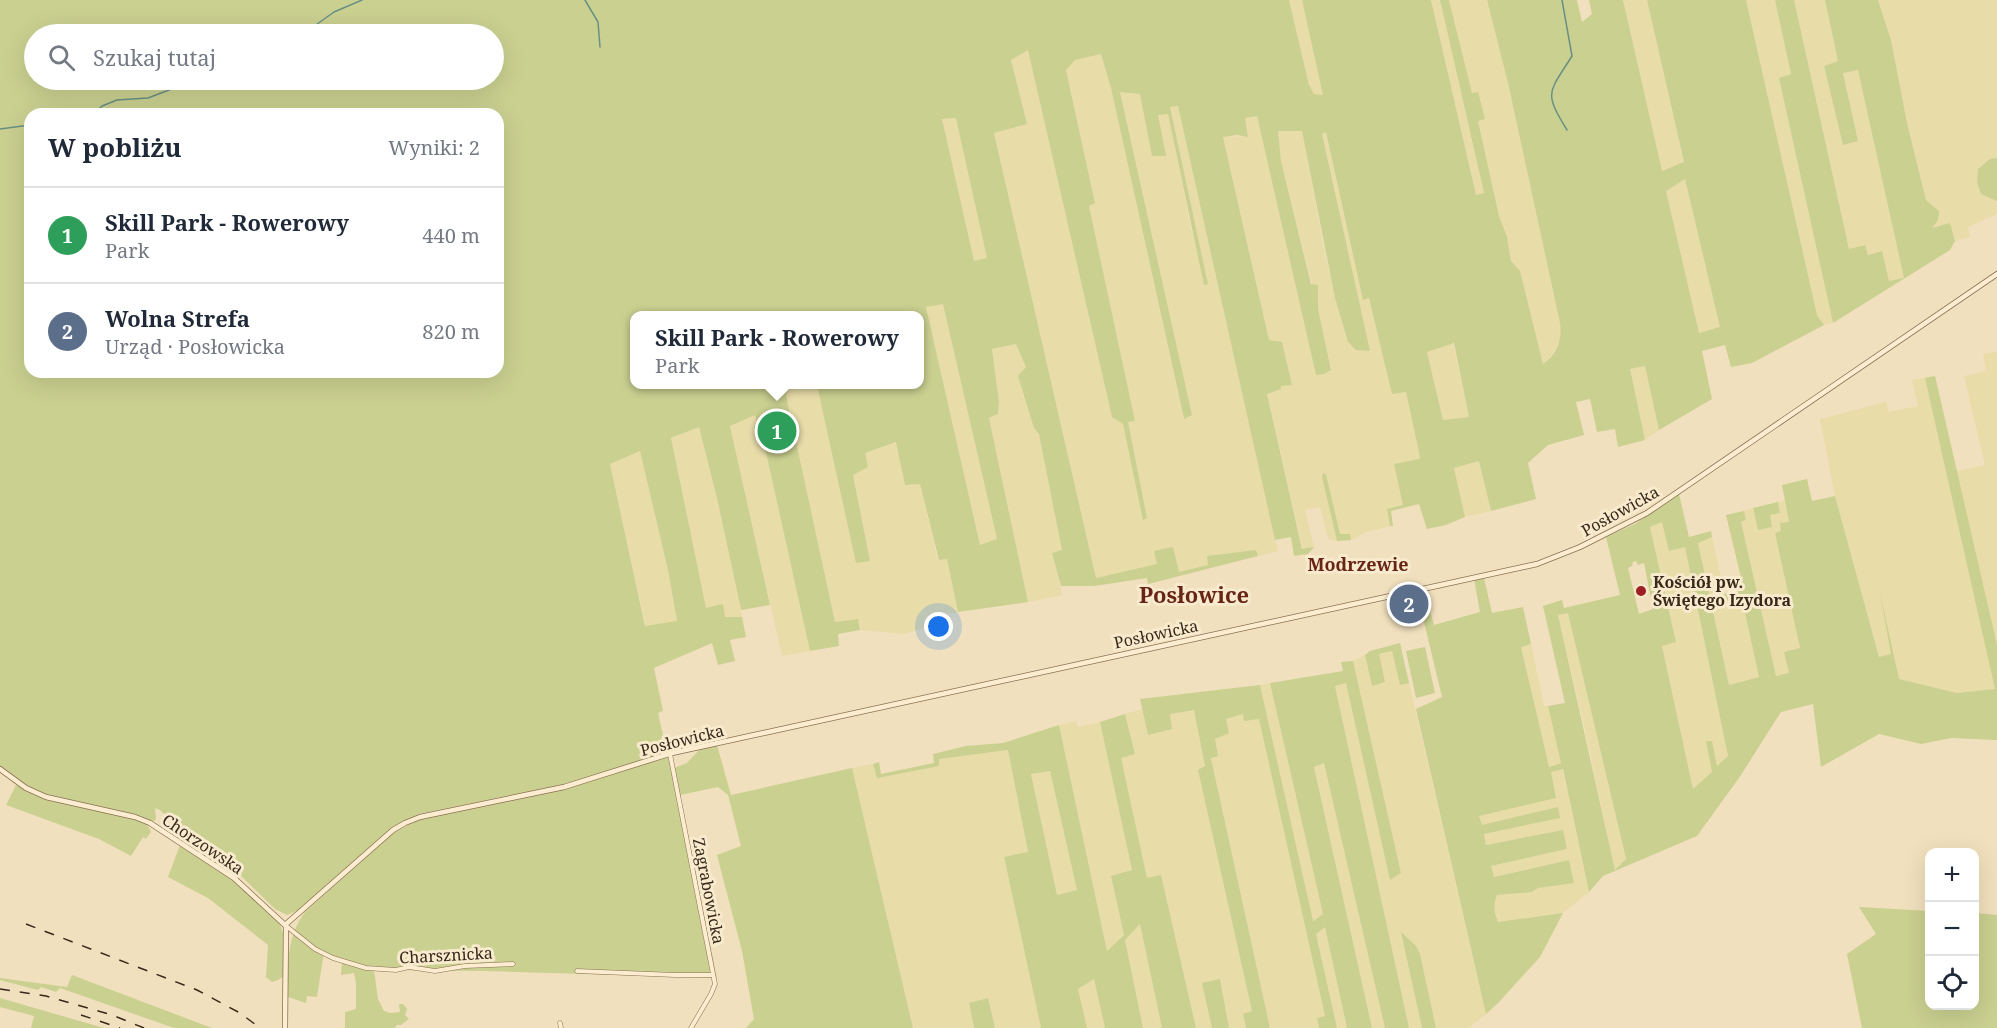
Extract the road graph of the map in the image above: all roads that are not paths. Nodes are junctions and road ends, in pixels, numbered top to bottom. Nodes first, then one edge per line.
1 (1997, 274) edge
2 (670, 754) junction
3 (0, 769) edge
4 (285, 925) junction
5 (513, 964) dead end
6 (577, 971) dead end
7 (713, 975) junction
8 (285, 1028) edge
9 (692, 1028) edge

1 - 2 street, Posłowicka
2 - 4 street, Posłowicka
2 - 7 street, Zagrabowicka
3 - 4 street, Chorzowska
4 - 5 street, Charsznicka
4 - 8 street
6 - 7 street
7 - 9 street, Zagrabowicka

